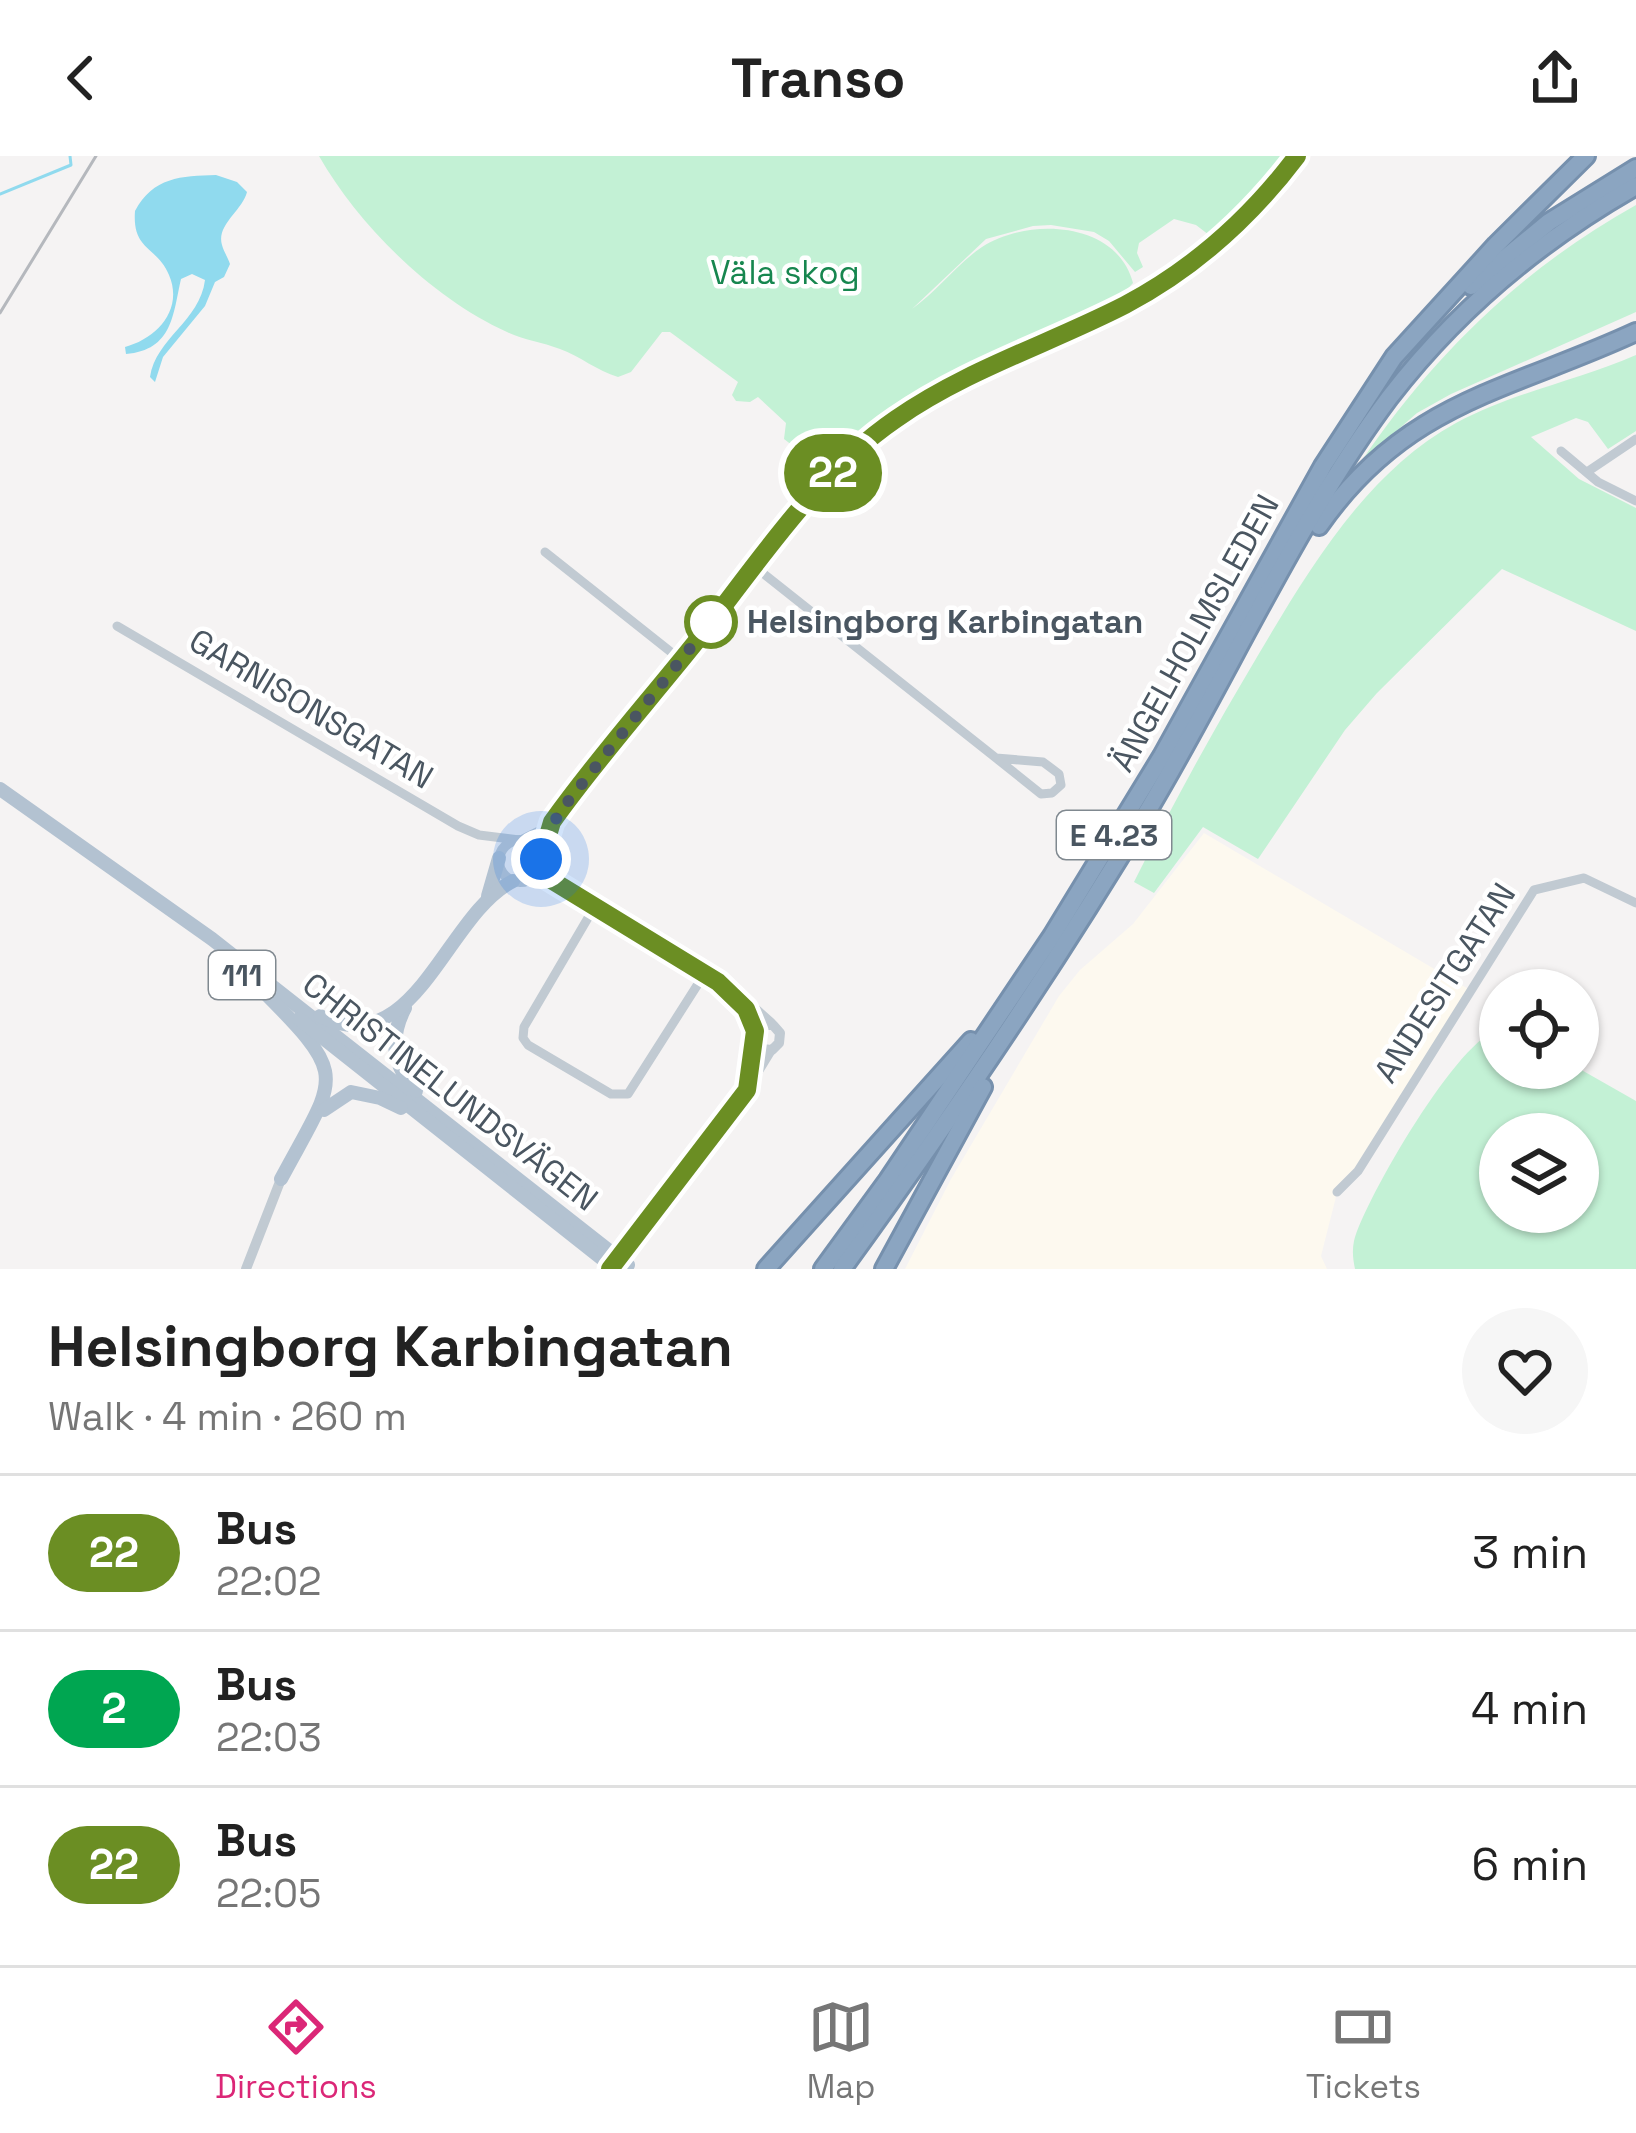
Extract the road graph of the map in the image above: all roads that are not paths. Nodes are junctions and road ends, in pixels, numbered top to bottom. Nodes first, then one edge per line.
1 (1297, 156) edge
2 (1586, 156) edge
3 (1636, 168) edge
4 (1636, 186) edge
5 (1636, 332) edge
6 (1378, 384) junction
7 (1636, 440) edge
8 (1561, 451) dead end
9 (1587, 472) junction
10 (1636, 501) edge
11 (545, 552) dead end
12 (754, 567) junction
13 (1282, 574) junction
14 (117, 626) dead end
15 (681, 660) junction
16 (996, 758) junction
17 (0, 789) edge
18 (0, 800) edge
19 (552, 822) junction
20 (479, 835) junction
21 (520, 840) junction
22 (499, 857) junction
23 (540, 862) junction
24 (516, 881) junction
25 (578, 896) junction
26 (486, 901) junction
27 (1636, 903) edge
28 (595, 906) junction
29 (242, 963) junction
30 (1051, 966) junction
31 (705, 973) junction
32 (1019, 986) junction
33 (727, 989) junction
34 (262, 990) junction
35 (413, 994) junction
36 (773, 1025) junction
37 (755, 1036) junction
38 (772, 1050) junction
39 (749, 1086) junction
40 (316, 1118) junction
41 (459, 1132) junction
42 (478, 1160) junction
43 (281, 1179) joint
44 (1337, 1192) dead end
45 (617, 1264) edge
46 (246, 1269) edge
47 (766, 1269) edge
48 (823, 1269) edge
49 (842, 1269) edge
50 (884, 1269) edge

1 - 12 street
2 - 6 highway
3 - 6 highway, E 4.23
4 - 13 highway, E 4.23
5 - 13 highway
6 - 32 highway, ÄNGELHOLMSLEDEN / E 4.23
7 - 9 street
8 - 9 street
9 - 10 street
11 - 15 street
12 - 15 street
12 - 16 street
13 - 30 highway, ÄNGELHOLMSLEDEN / E 4.23
14 - 20 street, GARNISONSGATAN
15 - 19 street
16 - 16 street
17 - 29 main road, CHRISTINELUNDSVÄGEN / 111
18 - 34 main road, CHRISTINELUNDSVÄGEN / 111
19 - 21 street
19 - 23 street
20 - 21 street, GARNISONSGATAN
20 - 22 street, GARNISONSGATAN
21 - 22 street
21 - 23 street
22 - 24 street
22 - 26 main road
23 - 24 street
23 - 25 street
24 - 25 street
24 - 26 main road
25 - 28 street
26 - 35 main road
27 - 44 street, ANDESITGATAN
28 - 31 street
28 - 31 street
29 - 35 main road
29 - 41 main road, CHRISTINELUNDSVÄGEN / 111
30 - 49 highway, ÄNGELHOLMSLEDEN / E 4.23
30 - 50 highway
31 - 33 street
32 - 47 highway
32 - 48 highway, ÄNGELHOLMSLEDEN / E 4.23
33 - 36 street
33 - 37 street
34 - 40 main road
34 - 42 main road, CHRISTINELUNDSVÄGEN / 111
35 - 41 main road
36 - 37 street
36 - 38 street
37 - 38 street
37 - 39 street
38 - 39 street
39 - 45 street
40 - 42 main road
40 - 43 main road
41 - 45 main road, CHRISTINELUNDSVÄGEN / 111
42 - 45 main road, CHRISTINELUNDSVÄGEN / 111
43 - 46 street

